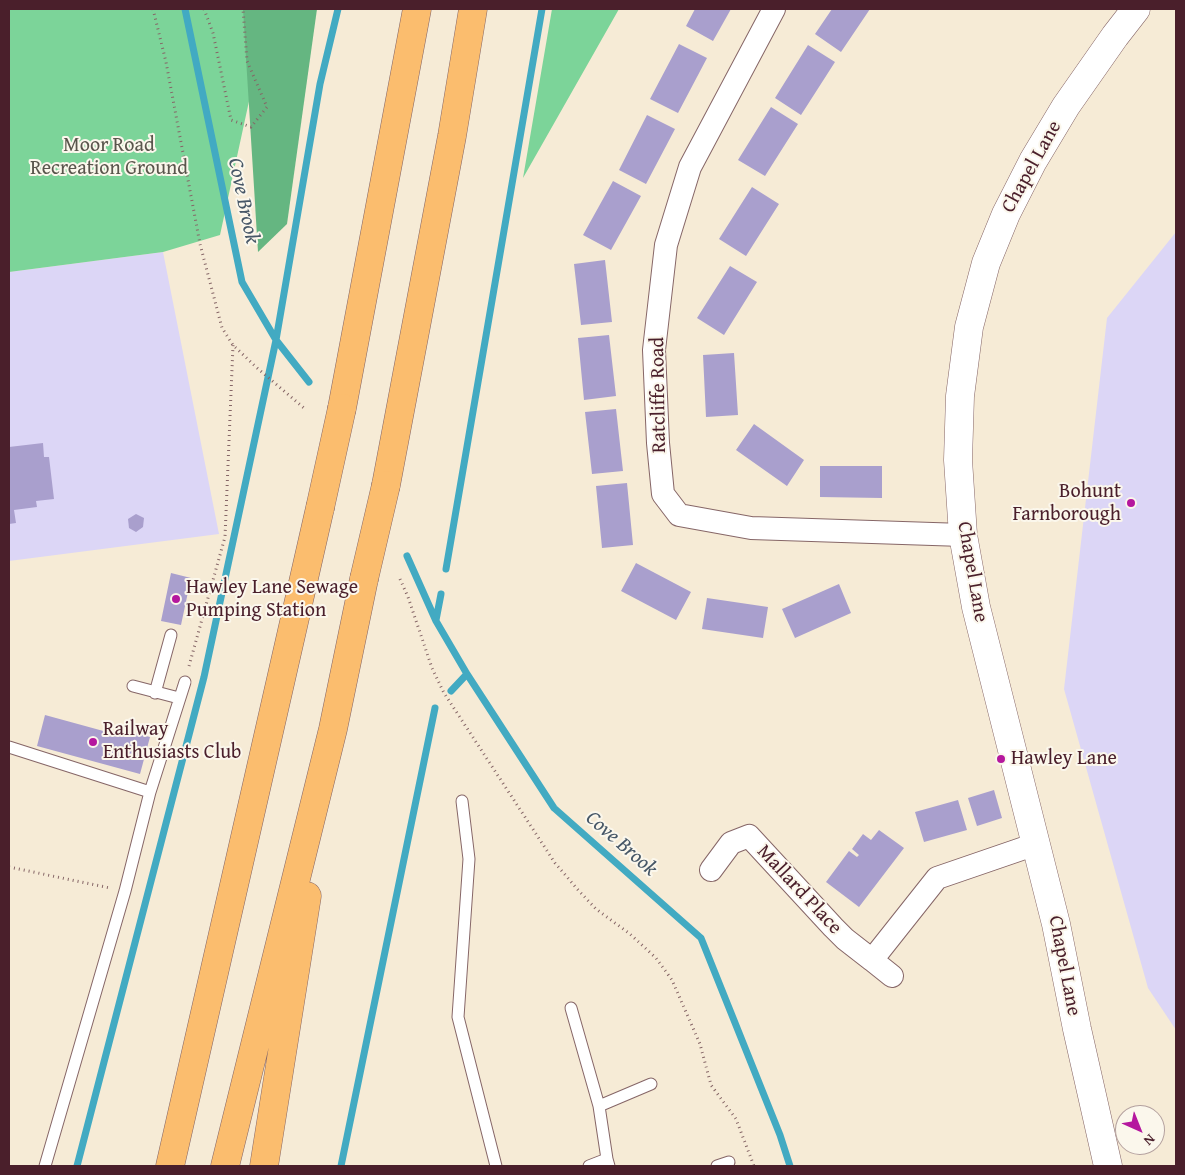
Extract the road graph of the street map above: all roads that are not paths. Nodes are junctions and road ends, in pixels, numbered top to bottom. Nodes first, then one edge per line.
1 (416, 9) edge
2 (473, 9) edge
3 (774, 9) edge
4 (1136, 9) edge
5 (963, 535) junction
6 (171, 635) dead end
7 (185, 682) road end
8 (133, 686) dead end
9 (155, 692) junction
10 (179, 698) junction
11 (333, 729) junction
12 (9, 747) edge
13 (150, 792) junction
14 (462, 801) dead end
15 (1036, 844) junction
16 (712, 870) dead end
17 (872, 960) junction
18 (892, 976) dead end
19 (571, 1008) dead end
20 (205, 1018) junction
21 (652, 1084) dead end
22 (599, 1106) junction
23 (729, 1162) dead end
24 (608, 1163) edge
25 (45, 1166) edge
26 (154, 1166) edge
27 (170, 1166) edge
28 (225, 1166) edge
29 (264, 1166) edge
30 (496, 1166) edge
31 (589, 1166) edge
32 (718, 1166) edge
33 (1108, 1166) edge

1 - 20 highway, bridge
2 - 11 highway, bridge
3 - 5 street, Ratcliffe Road
4 - 5 street, Chapel Lane
5 - 15 street, Chapel Lane
6 - 9 lane
7 - 10 lane
8 - 9 lane
9 - 10 lane
10 - 13 lane
11 - 28 highway
11 - 29 highway
12 - 13 lane
13 - 25 lane
14 - 30 lane
15 - 17 street
15 - 33 street, Chapel Lane
16 - 17 street, Mallard Place
17 - 18 street
19 - 22 lane
20 - 26 highway
20 - 27 highway
21 - 22 lane
22 - 24 lane
23 - 32 lane
24 - 31 lane

